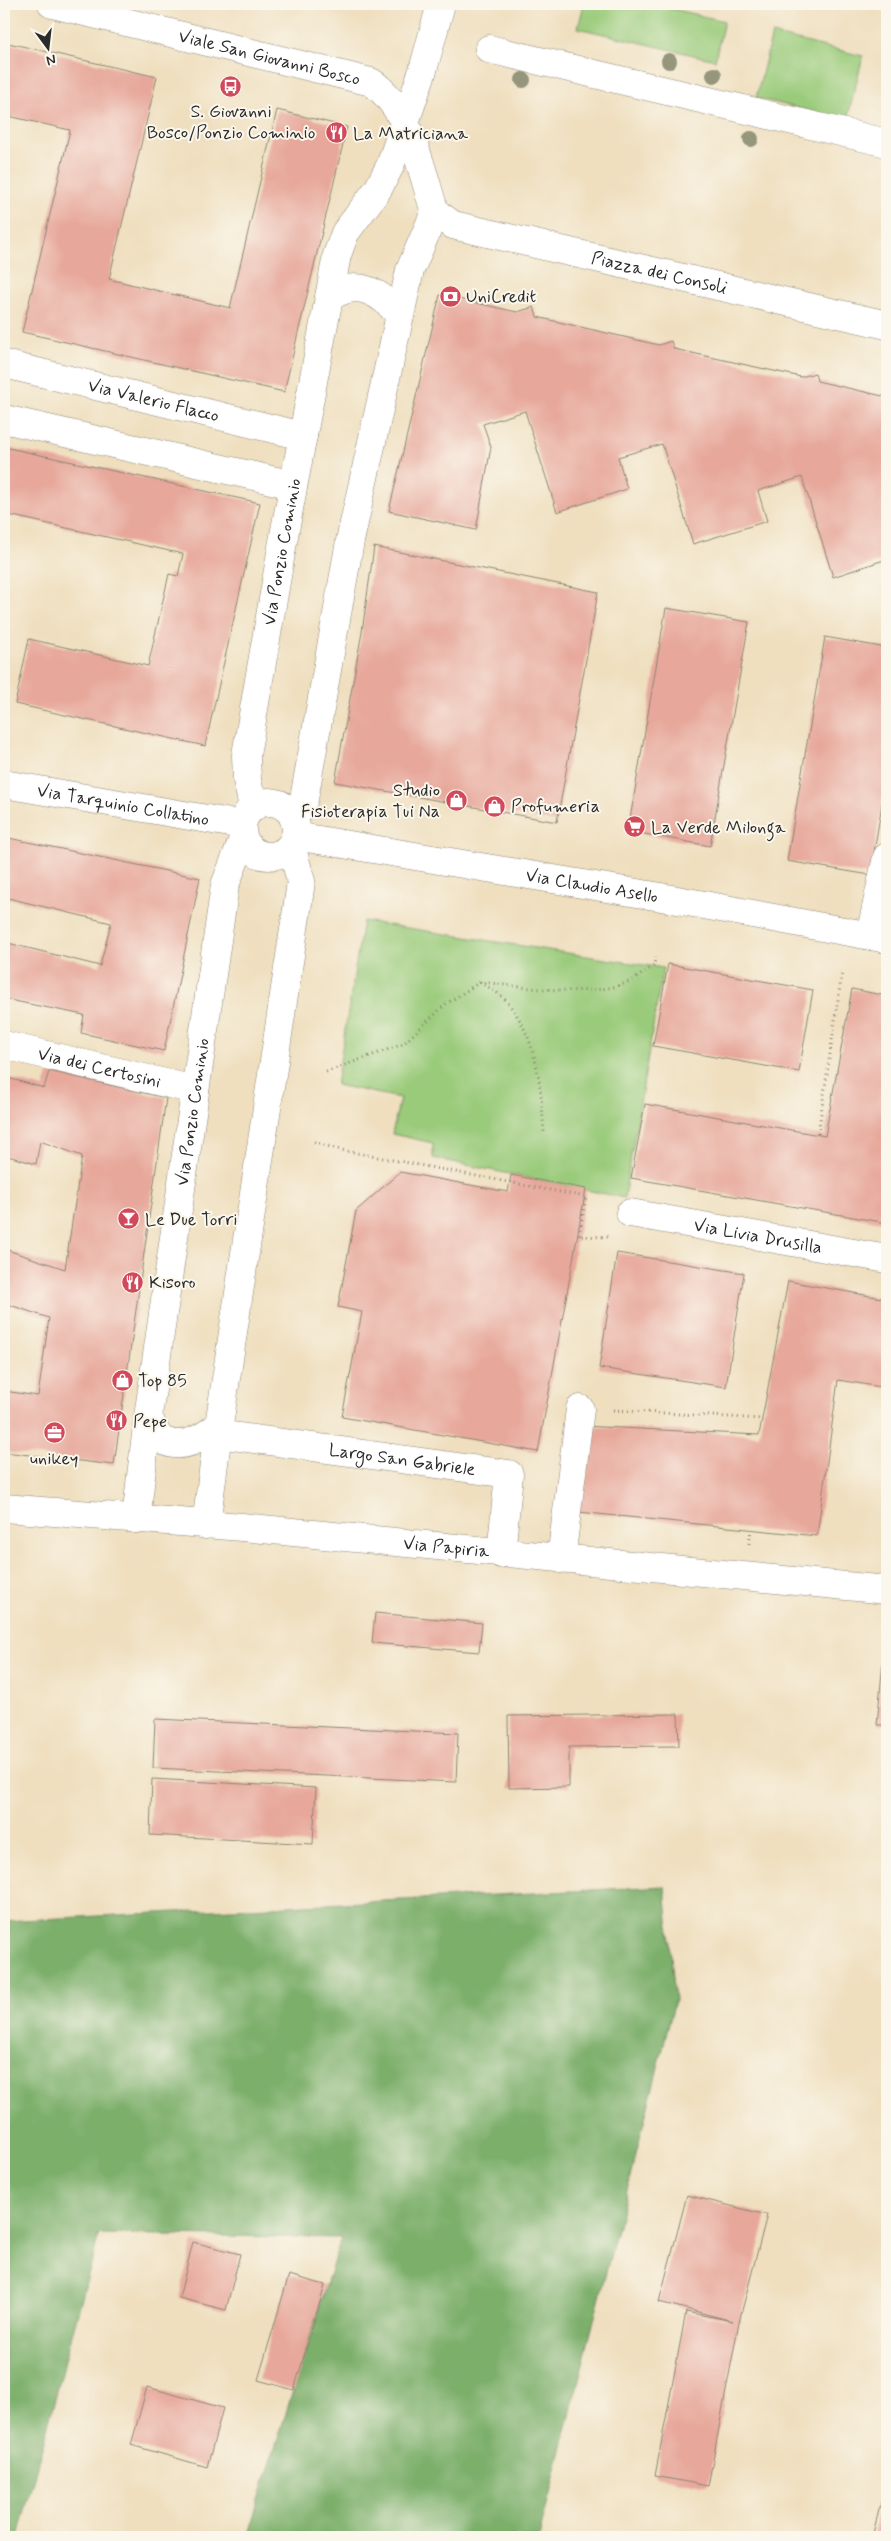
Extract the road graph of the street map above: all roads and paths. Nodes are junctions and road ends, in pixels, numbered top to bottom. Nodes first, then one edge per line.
1 (52, 4) edge
2 (441, 4) edge
3 (489, 49) dead end
4 (404, 122) junction
5 (887, 143) edge
6 (435, 212) junction
7 (329, 298) junction
8 (400, 316) junction
9 (887, 325) edge
10 (4, 364) edge
11 (4, 418) edge
12 (303, 436) junction
13 (293, 485) junction
14 (4, 784) edge
15 (246, 824) junction
16 (293, 834) junction
17 (887, 857) edge
18 (879, 938) edge
19 (655, 957) dead end
20 (842, 973) dead end
21 (480, 982) junction
22 (4, 1045) edge
23 (326, 1072) dead end
24 (195, 1090) junction
25 (544, 1132) dead end
26 (818, 1134) dead end
27 (314, 1142) dead end
28 (630, 1213) joint
29 (887, 1259) edge
30 (580, 1409) joint
31 (148, 1418) junction
32 (762, 1418) dead end
33 (218, 1430) junction
34 (4, 1508) edge
35 (136, 1518) junction
36 (206, 1525) junction
37 (501, 1554) junction
38 (561, 1559) junction
39 (887, 1590) edge

1 - 4 street, Viale San Giovanni Bosco
2 - 4 street
3 - 5 street
4 - 6 street, Viale San Giovanni Bosco
4 - 7 street, Via Ponzio Cominio
6 - 8 street
6 - 9 street, Piazza dei Consoli
7 - 8 street
7 - 12 street, Via Ponzio Cominio
8 - 16 street
10 - 12 street, Via Valerio Flacco
11 - 13 street
12 - 13 street, Via Ponzio Cominio
13 - 15 street, Via Ponzio Cominio
14 - 15 street, Via Tarquinio Collatino
15 - 16 street
15 - 16 street
15 - 24 street, Via Ponzio Cominio
16 - 18 street, Via Claudio Asello
16 - 33 street
17 - 18 street
19 - 21 path
20 - 26 path
21 - 23 path
21 - 25 path
22 - 24 street, Via dei Certosini
24 - 31 street, Via Ponzio Cominio
27 - 28 path
28 - 29 street, Via Livia Drusilla
30 - 32 path
30 - 38 street
31 - 33 street
31 - 35 street, Via Ponzio Cominio
33 - 36 street
33 - 37 street, Largo San Gabriele
34 - 35 street, Via Papiria
35 - 36 street, Via Papiria
36 - 37 street, Via Papiria
37 - 38 street, Via Papiria
38 - 39 street, Via Papiria

